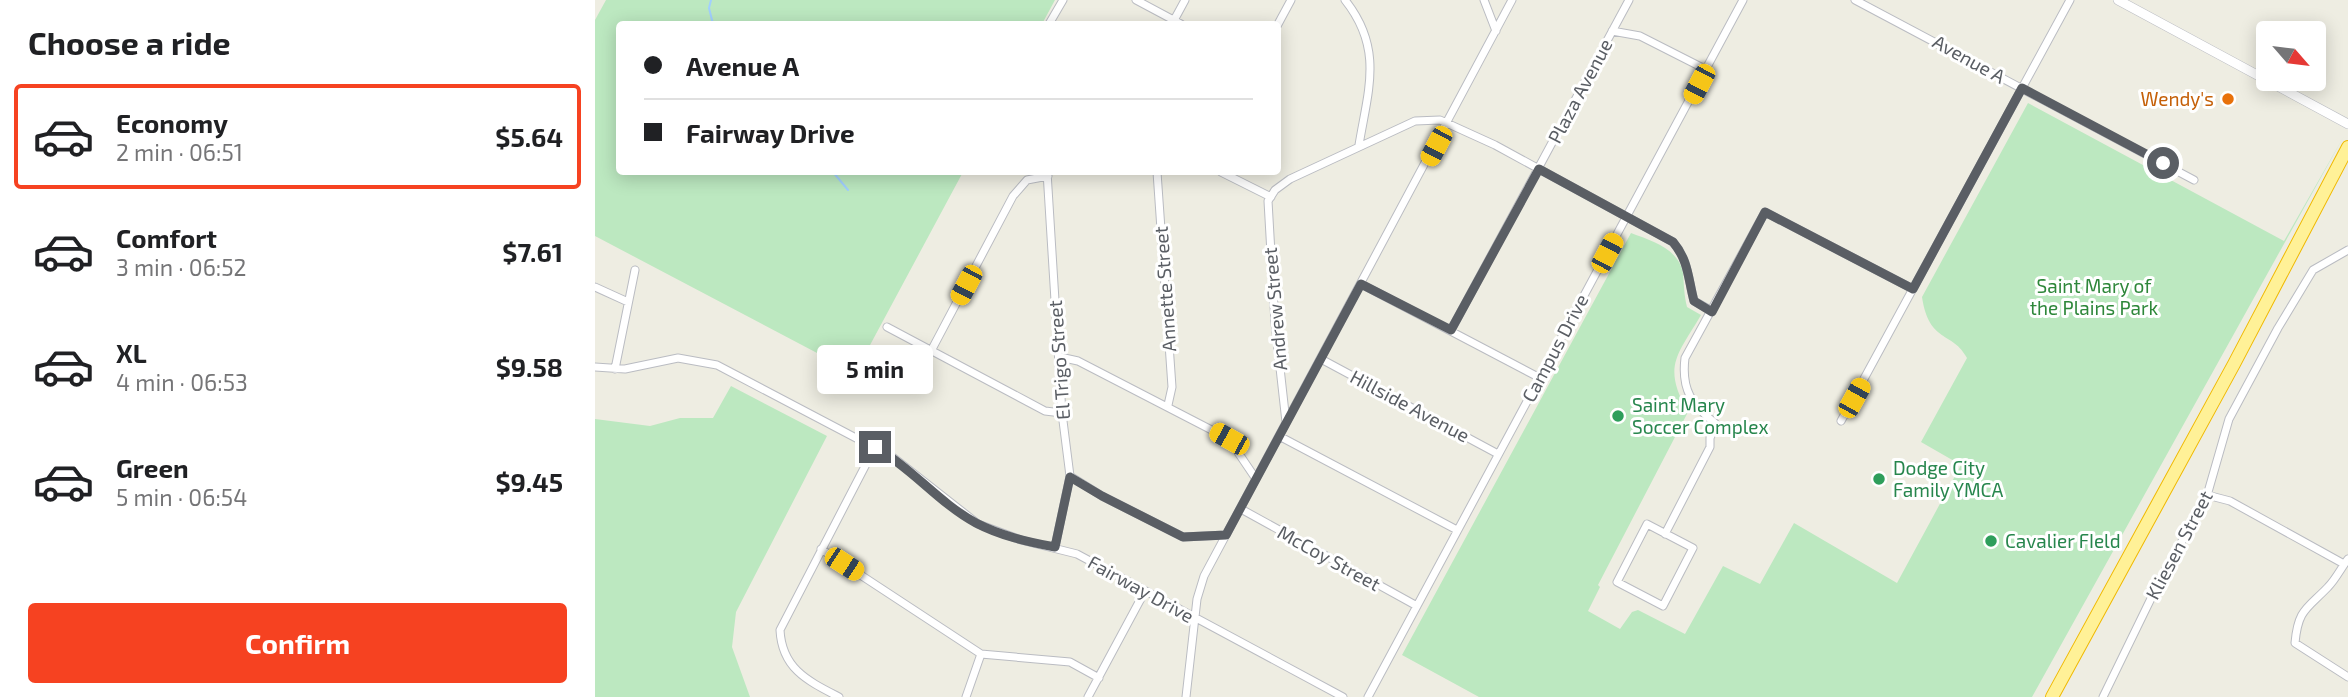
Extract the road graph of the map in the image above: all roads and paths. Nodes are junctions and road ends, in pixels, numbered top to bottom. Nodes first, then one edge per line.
1 (1063, 0) edge
2 (1136, 0) edge
3 (1185, 0) edge
4 (1291, 0) edge
5 (1345, 0) edge
6 (1484, 0) edge
7 (1513, 0) edge
8 (1629, 0) edge
9 (1743, 0) edge
10 (1855, 0) edge
11 (2070, 0) edge
12 (2118, 0) edge
13 (1051, 21) edge
14 (1172, 21) edge
15 (1176, 21) edge
16 (1280, 21) edge
17 (1496, 31) junction
18 (1612, 31) junction
19 (1707, 70) junction
20 (2022, 88) junction
21 (1448, 123) junction
22 (2348, 124) edge
23 (1359, 145) junction
24 (2348, 147) edge
25 (1539, 169) junction
26 (1044, 175) edge
27 (1047, 175) edge
28 (1157, 175) edge
29 (1227, 175) edge
30 (2194, 180) dead end
31 (1271, 197) junction
32 (1627, 216) junction
33 (2348, 250) edge
34 (635, 270) dead end
35 (1361, 284) junction
36 (595, 287) edge
37 (1913, 289) junction
38 (628, 302) junction
39 (1712, 312) junction
40 (887, 327) dead end
41 (1451, 330) junction
42 (931, 351) junction
43 (1060, 357) junction
44 (1321, 359) junction
45 (595, 367) edge
46 (615, 369) junction
47 (1540, 377) junction
48 (1168, 405) junction
49 (1062, 413) junction
50 (1841, 421) dead end
51 (1286, 422) junction
52 (1279, 436) junction
53 (875, 447) junction
54 (1498, 454) junction
55 (1070, 477) junction
56 (1256, 479) junction
57 (2207, 495) junction
58 (1241, 509) junction
59 (1457, 530) junction
60 (1665, 534) junction
61 (1226, 535) junction
62 (1055, 547) junction
63 (821, 549) junction
64 (2346, 561) edge
65 (1145, 591) junction
66 (1417, 606) junction
67 (1195, 619) junction
68 (981, 654) junction
69 (2348, 677) edge
70 (1099, 678) junction
71 (839, 697) edge
72 (966, 697) edge
73 (1088, 697) edge
74 (1186, 697) edge
75 (1343, 697) edge
76 (1368, 697) edge
77 (2052, 697) edge
78 (2103, 697) edge

1 - 13 street
2 - 14 street
3 - 15 street
4 - 16 street
5 - 23 street
6 - 17 street
7 - 17 street
8 - 18 street, Plaza Avenue
9 - 19 street, Campus Drive
10 - 20 street, Avenue A
11 - 20 street
12 - 22 street
17 - 21 street
18 - 19 street
18 - 25 street, Plaza Avenue
19 - 32 street, Campus Drive
20 - 30 street, Avenue A
20 - 37 street
21 - 23 street
21 - 25 street
21 - 35 street
23 - 31 street
24 - 77 highway
25 - 32 street
25 - 41 street, Plaza Avenue
26 - 42 street
27 - 43 street, El Trigo Street
28 - 48 street, Annette Street
29 - 31 street
31 - 51 street, Andrew Street
32 - 39 street
32 - 47 street, Campus Drive
33 - 57 street, Kliesen Street
34 - 38 street
35 - 41 street
35 - 44 street
36 - 38 street
37 - 39 street
37 - 50 street
38 - 46 street
39 - 60 street
40 - 42 street
41 - 47 street
42 - 49 street
43 - 48 street
43 - 49 street, El Trigo Street
44 - 51 street
44 - 54 street, Hillside Avenue
45 - 46 street, Fairway Drive
46 - 53 street, Fairway Drive
47 - 54 street, Campus Drive
48 - 56 street
49 - 55 street, El Trigo Street
51 - 52 street
52 - 56 street
52 - 59 street
53 - 62 street, Fairway Drive
53 - 63 street
54 - 59 street, Campus Drive
55 - 61 street
55 - 62 street, El Trigo Street
56 - 58 street
57 - 64 street
57 - 78 street, Kliesen Street
58 - 61 street
58 - 66 street, McCoy Street
59 - 66 street, Campus Drive
60 - 60 street
61 - 67 street
62 - 65 street, Fairway Drive
63 - 68 street
63 - 71 street
64 - 69 street
65 - 67 street, Fairway Drive
65 - 70 street
66 - 76 street, Campus Drive
67 - 74 street
67 - 75 street, Fairway Drive
68 - 70 street
68 - 72 street
70 - 73 street

